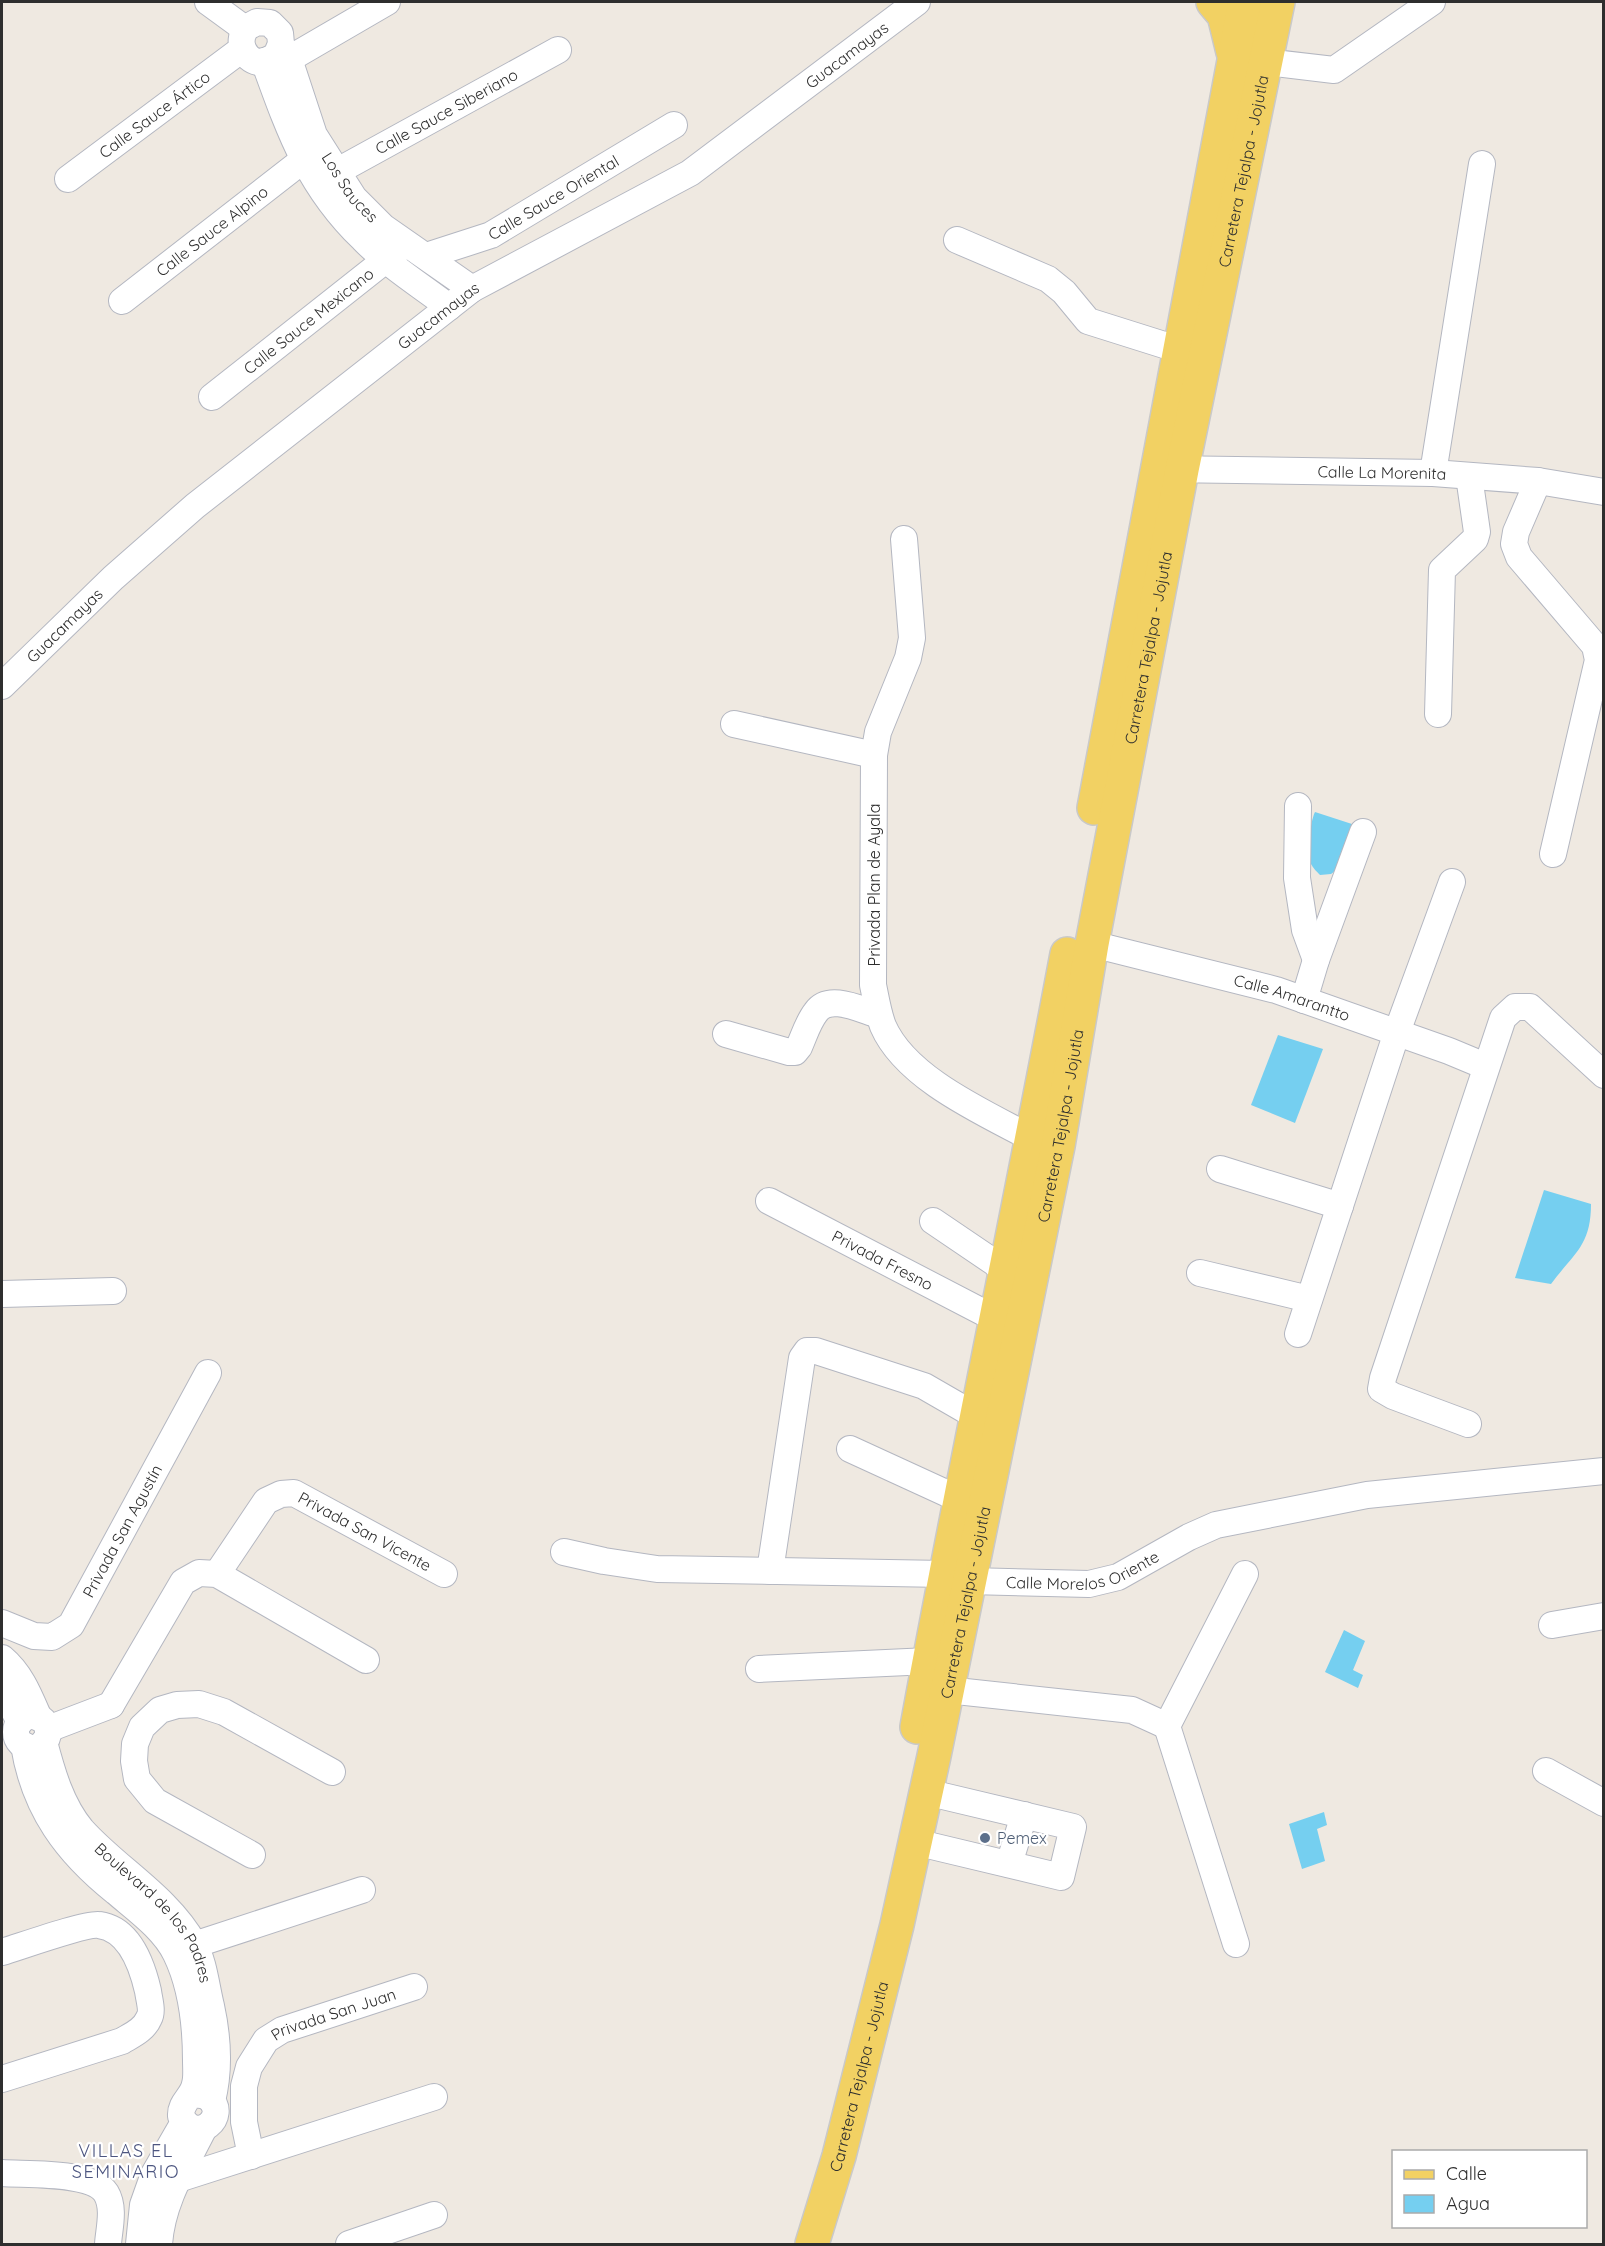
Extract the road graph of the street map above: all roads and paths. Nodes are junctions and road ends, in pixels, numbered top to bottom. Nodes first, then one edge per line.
1 (208, 2) edge
2 (387, 2) edge
3 (917, 2) edge
4 (1213, 2) edge
5 (1245, 2) edge
6 (1278, 2) edge
7 (1432, 2) edge
8 (264, 49) junction
9 (558, 50) dead end
10 (1251, 61) junction
11 (674, 125) dead end
12 (312, 153) junction
13 (1482, 164) dead end
14 (336, 172) junction
15 (68, 179) dead end
16 (957, 240) dead end
17 (406, 253) junction
18 (472, 288) junction
19 (122, 302) dead end
20 (449, 307) junction
21 (1180, 350) junction
22 (212, 397) dead end
23 (1170, 469) junction
24 (1433, 473) junction
25 (1469, 476) junction
26 (1538, 481) junction
27 (1604, 492) edge
28 (904, 539) dead end
29 (2, 686) edge
30 (1438, 714) dead end
31 (734, 724) dead end
32 (874, 755) junction
33 (1298, 806) dead end
34 (1363, 832) dead end
35 (1553, 855) dead end
36 (1452, 882) dead end
37 (1092, 944) junction
38 (1316, 960) junction
39 (1304, 1000) junction
40 (879, 1015) junction
41 (1397, 1032) junction
42 (726, 1034) dead end
43 (1485, 1066) junction
44 (1604, 1075) edge
45 (1033, 1138) junction
46 (1220, 1169) dead end
47 (769, 1201) dead end
48 (1340, 1206) junction
49 (933, 1221) dead end
50 (1200, 1273) dead end
51 (113, 1291) dead end
52 (2, 1294) edge
53 (1007, 1295) junction
54 (1309, 1299) junction
55 (1298, 1334) dead end
56 (208, 1373) dead end
57 (976, 1416) junction
58 (1468, 1424) dead end
59 (850, 1449) dead end
60 (1604, 1471) edge
61 (959, 1499) junction
62 (564, 1552) dead end
63 (770, 1571) junction
64 (217, 1574) junction
65 (444, 1574) dead end
66 (1245, 1574) dead end
67 (957, 1578) junction
68 (1604, 1616) edge
69 (1552, 1625) dead end
70 (2, 1626) edge
71 (2, 1658) edge
72 (366, 1660) dead end
73 (929, 1661) junction
74 (759, 1669) dead end
75 (2, 1688) edge
76 (947, 1690) junction
77 (111, 1705) junction
78 (1167, 1726) junction
79 (142, 1727) junction
80 (35, 1731) junction
81 (1546, 1771) dead end
82 (332, 1772) dead end
83 (926, 1792) junction
84 (1604, 1803) edge
85 (1024, 1815) junction
86 (915, 1842) junction
87 (252, 1855) dead end
88 (1009, 1864) junction
89 (362, 1890) dead end
90 (1236, 1944) dead end
91 (185, 1950) junction
92 (2, 1952) edge
93 (143, 1968) junction
94 (414, 1987) dead end
95 (2, 2079) edge
96 (434, 2097) dead end
97 (194, 2125) junction
98 (251, 2156) junction
99 (2, 2173) edge
100 (177, 2179) junction
101 (434, 2215) dead end
102 (108, 2243) edge
103 (149, 2243) edge
104 (349, 2244) edge
105 (790, 2244) edge
106 (812, 2244) edge

1 - 8 street
2 - 8 street, Calle Sauce Ártico
3 - 18 street, Guacamayas
4 - 10 main road
5 - 10 main road, Carretera Tejalpa - Jojutla
6 - 10 main road, Carretera Tejalpa - Jojutla
7 - 10 street
8 - 12 street, Los Sauces
8 - 15 street, Calle Sauce Ártico
9 - 14 street, Calle Sauce Siberiano
10 - 21 main road, Carretera Tejalpa - Jojutla
10 - 23 main road, Carretera Tejalpa - Jojutla
11 - 17 street, Calle Sauce Oriental
12 - 14 street, Los Sauces
12 - 17 street, Los Sauces
12 - 19 street, Calle Sauce Alpino
13 - 24 street
14 - 17 street, Los Sauces
16 - 21 street
17 - 18 street, Los Sauces
17 - 20 street, Los Sauces
17 - 22 street, Calle Sauce Mexicano
18 - 20 street, Guacamayas
20 - 29 street, Guacamayas
21 - 23 main road, Carretera Tejalpa - Jojutla
23 - 24 street, Calle La Morenita
23 - 37 main road, Carretera Tejalpa - Jojutla
23 - 45 main road, Carretera Tejalpa - Jojutla
24 - 25 street, Calle La Morenita
25 - 26 street, Calle La Morenita
25 - 30 street
26 - 27 street, Calle La Morenita
26 - 35 street
28 - 32 street, Privada Plan de Ayala
31 - 32 street
32 - 40 street, Privada Plan de Ayala
33 - 38 street
34 - 38 street
36 - 41 street
37 - 39 street, Calle Amarantto
37 - 53 main road, Carretera Tejalpa - Jojutla
38 - 39 street
39 - 41 street, Calle Amarantto
40 - 42 street
40 - 45 street, Privada Plan de Ayala
41 - 43 street, Calle Amarantto
41 - 48 street
43 - 44 street
43 - 58 street
45 - 53 main road, Carretera Tejalpa - Jojutla
46 - 48 street
47 - 53 street, Privada Fresno
48 - 54 street
49 - 53 street
50 - 54 street
51 - 52 street
53 - 57 main road, Carretera Tejalpa - Jojutla
53 - 67 main road, Carretera Tejalpa - Jojutla
54 - 55 street
56 - 70 street, Privada San Agustín
57 - 61 main road, Carretera Tejalpa - Jojutla
57 - 63 street
59 - 61 street
60 - 67 street, Calle Morelos Oriente
61 - 67 main road, Carretera Tejalpa - Jojutla
62 - 63 street, Calle Morelos Oriente
63 - 67 street, Calle Morelos Oriente
64 - 65 street, Privada San Vicente
64 - 72 street
64 - 77 street
66 - 78 street
67 - 73 main road, Carretera Tejalpa - Jojutla
67 - 76 main road, Carretera Tejalpa - Jojutla
68 - 69 street
71 - 80 street, Boulevard de los Padres
73 - 74 street
73 - 105 main road, Carretera Tejalpa - Jojutla
75 - 80 street, Boulevard de los Padres
76 - 78 street
76 - 83 main road, Carretera Tejalpa - Jojutla
77 - 79 street
77 - 80 street
78 - 90 street
79 - 82 street
79 - 87 street
80 - 91 street, Boulevard de los Padres
81 - 84 street
83 - 85 street
83 - 86 main road, Carretera Tejalpa - Jojutla
85 - 88 street
85 - 88 street
86 - 88 street
86 - 106 main road, Carretera Tejalpa - Jojutla
89 - 91 street
91 - 93 street
91 - 97 street, Boulevard de los Padres
92 - 93 street
93 - 95 street
94 - 98 street, Privada San Juan
96 - 98 street
97 - 100 street
97 - 103 street
98 - 100 street
99 - 102 street
100 - 103 street
101 - 104 street
102 - 103 street

